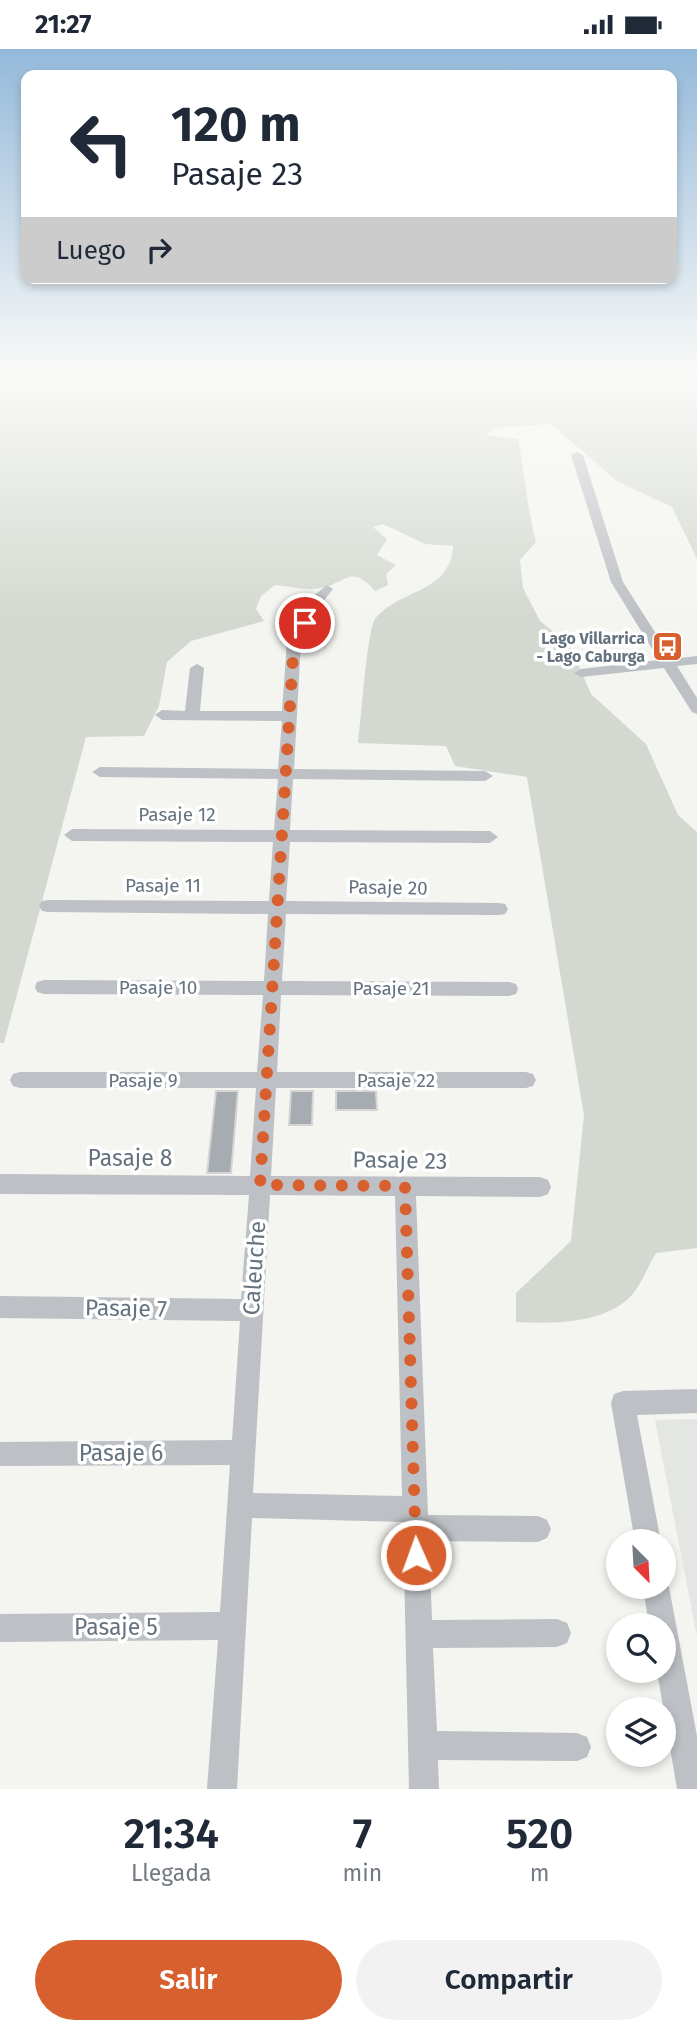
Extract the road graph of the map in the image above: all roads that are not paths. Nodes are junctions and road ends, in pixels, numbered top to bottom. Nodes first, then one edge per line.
1 (577, 455) dead end
2 (327, 589) dead end
3 (697, 660) edge
4 (668, 663) junction
5 (197, 668) dead end
6 (581, 673) dead end
7 (697, 709) edge
8 (162, 715) dead end
9 (192, 715) junction
10 (289, 716) junction
11 (100, 772) dead end
12 (286, 772) junction
13 (485, 776) dead end
14 (72, 835) dead end
15 (282, 835) junction
16 (491, 837) dead end
17 (48, 906) dead end
18 (277, 907) junction
19 (499, 909) dead end
20 (44, 987) dead end
21 (272, 987) junction
22 (509, 989) dead end
23 (20, 1080) dead end
24 (266, 1080) junction
25 (526, 1080) dead end
26 (0, 1184) edge
27 (260, 1185) junction
28 (405, 1186) junction
29 (540, 1187) dead end
30 (0, 1307) edge
31 (252, 1310) junction
32 (697, 1401) edge
33 (243, 1452) junction
34 (0, 1454) edge
35 (239, 1505) junction
36 (415, 1519) junction
37 (538, 1529) dead end
38 (646, 1529) edge
39 (232, 1626) junction
40 (0, 1628) edge
41 (557, 1633) dead end
42 (419, 1634) junction
43 (676, 1681) edge
44 (691, 1743) edge
45 (423, 1745) junction
46 (578, 1747) dead end
47 (222, 1789) edge
48 (424, 1789) edge
49 (692, 1789) edge

1 - 4 street
2 - 10 street, Caleuche
3 - 4 street
4 - 6 street
4 - 7 street
5 - 9 street
8 - 9 street
9 - 10 street
10 - 12 street, Caleuche
11 - 12 street
12 - 13 street
12 - 15 street, Caleuche
14 - 15 street, Pasaje 12
15 - 16 street, Pasaje 12
15 - 18 street, Caleuche
17 - 18 street, Pasaje 11
18 - 19 street, Pasaje 20
18 - 21 street, Caleuche
20 - 21 street, Pasaje 10
21 - 22 street, Pasaje 21
21 - 24 street, Caleuche
23 - 24 street, Pasaje 9
24 - 25 street, Pasaje 22
24 - 27 street, Caleuche
26 - 27 street, Pasaje 8
27 - 28 street, Pasaje 23
27 - 31 street, Caleuche
28 - 29 street, Pasaje 23
28 - 36 street
30 - 31 street, Pasaje 7
31 - 33 street, Caleuche
32 - 38 street
33 - 34 street, Pasaje 6
33 - 35 street, Caleuche
35 - 36 street
35 - 39 street, Caleuche
36 - 37 street
36 - 42 street
39 - 40 street, Pasaje 5
39 - 47 street, Caleuche
41 - 42 street
42 - 45 street
43 - 44 street
44 - 49 street
45 - 46 street
45 - 48 street

